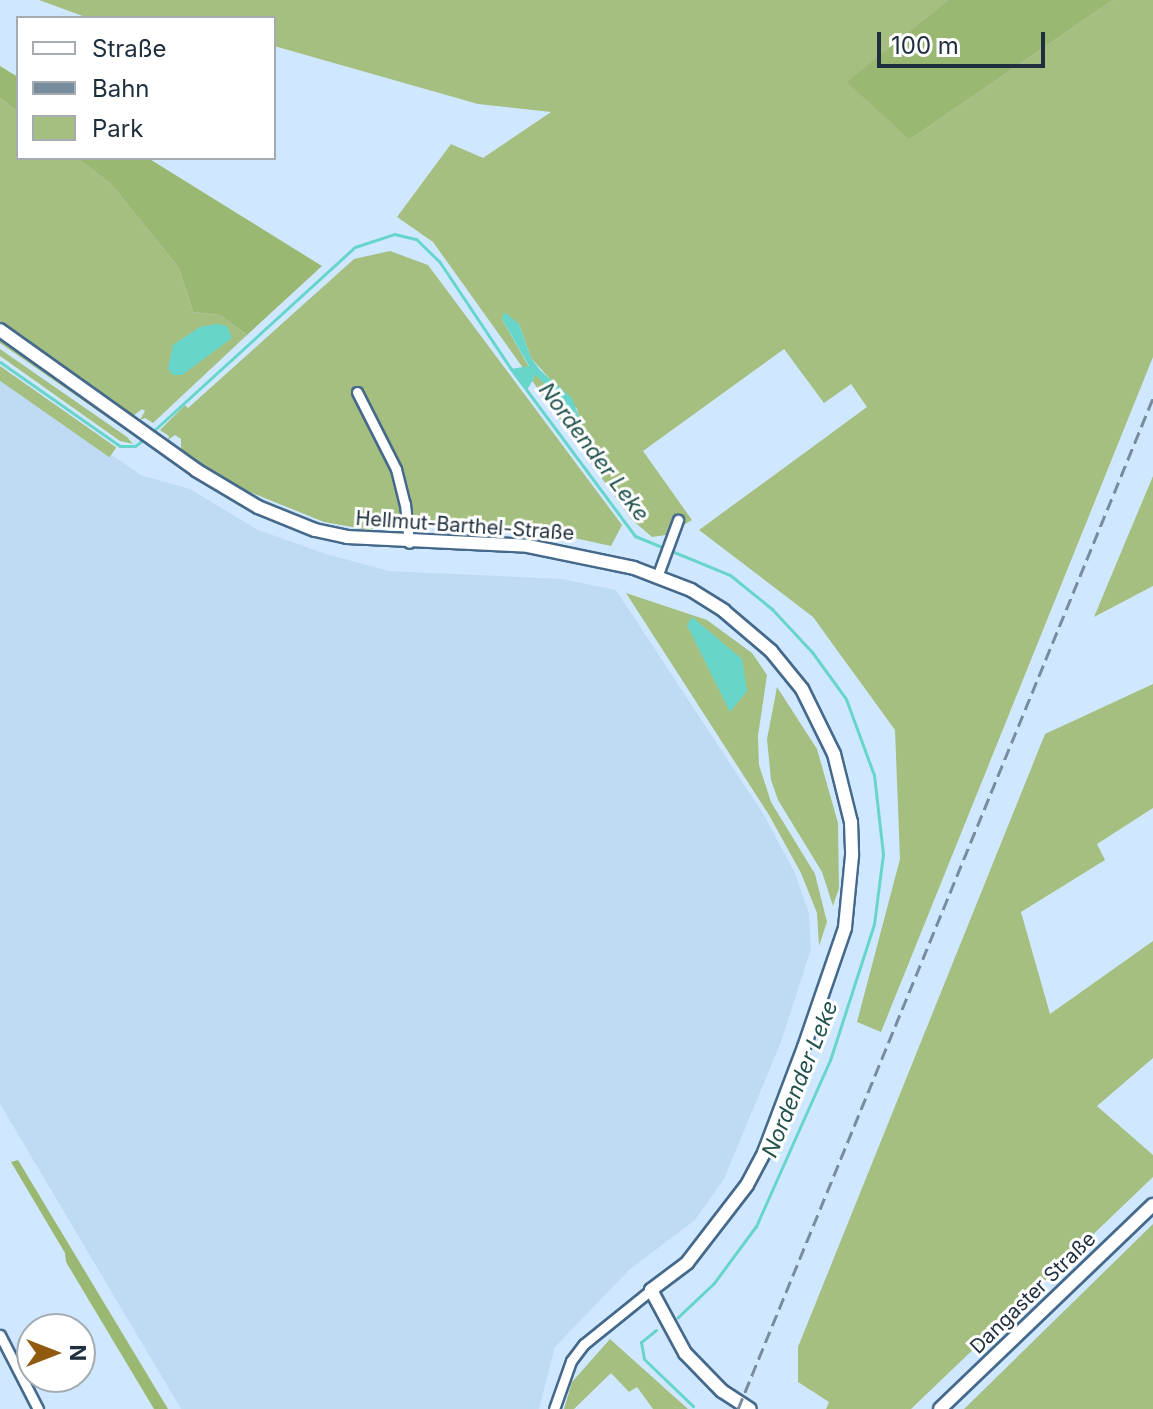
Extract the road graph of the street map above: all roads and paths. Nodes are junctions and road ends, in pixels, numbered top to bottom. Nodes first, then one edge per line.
1 (0, 330) edge
2 (357, 392) dead end
3 (678, 520) dead end
4 (409, 543) junction
5 (657, 577) junction
6 (1153, 1205) edge
7 (651, 1290) junction
8 (0, 1335) edge
9 (38, 1409) edge
10 (554, 1409) edge
11 (750, 1409) edge
12 (940, 1409) edge

1 - 4 street, Hellmut-Barthel-Straße
2 - 4 street
3 - 5 street
4 - 5 street, Hellmut-Barthel-Straße
5 - 7 street, Hellmut-Barthel-Straße
6 - 12 street, Dangaster Straße
7 - 10 street
7 - 11 street
8 - 9 street

